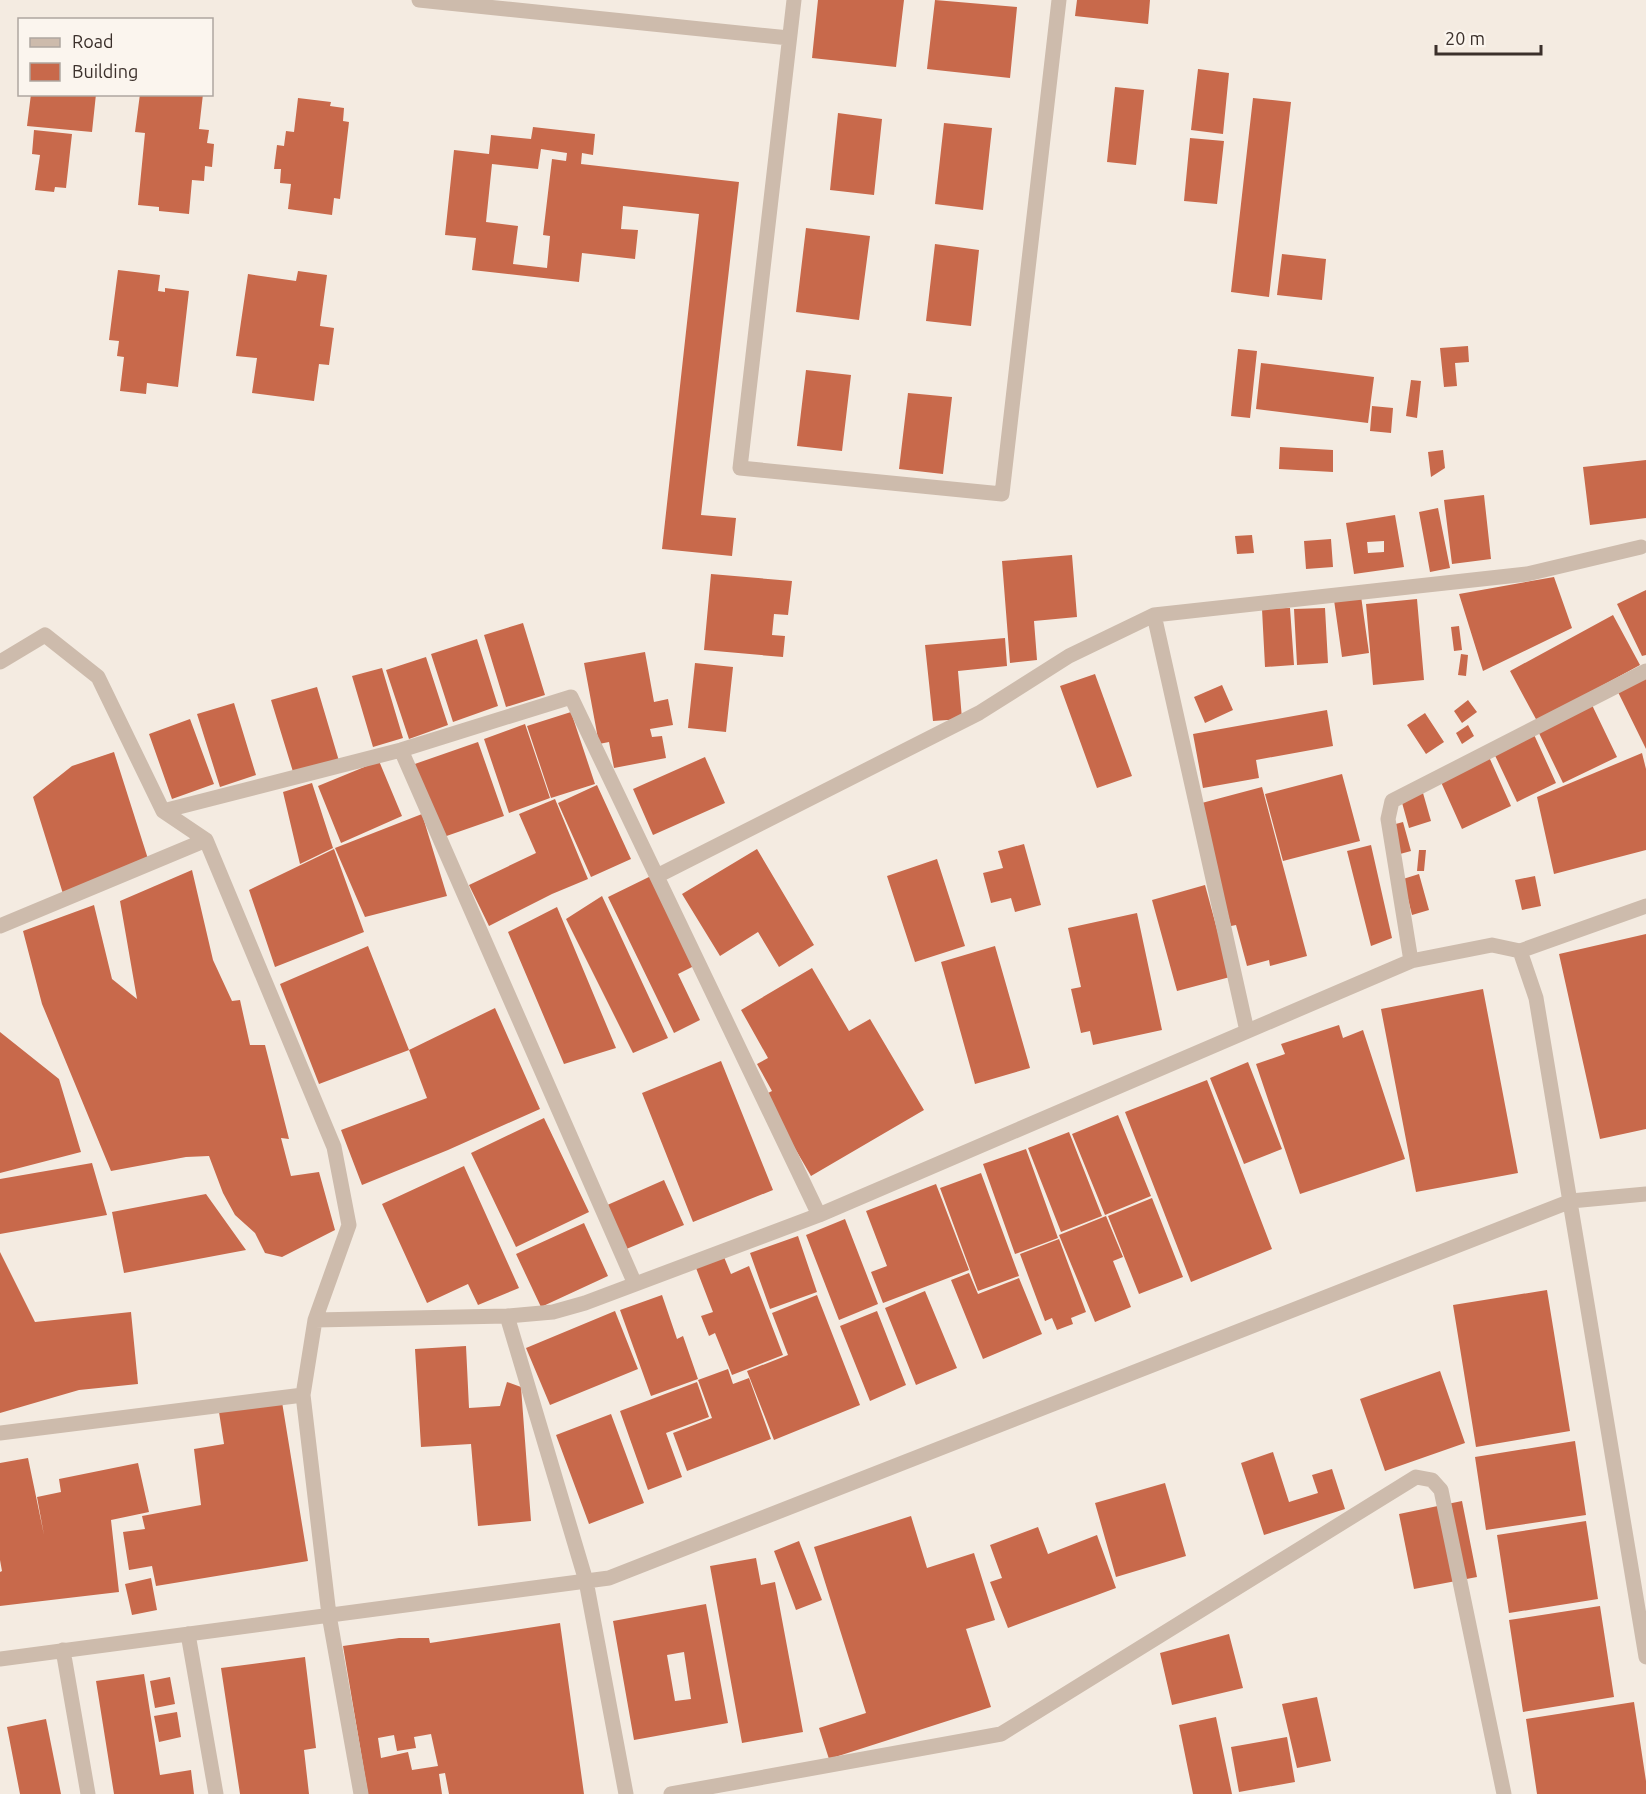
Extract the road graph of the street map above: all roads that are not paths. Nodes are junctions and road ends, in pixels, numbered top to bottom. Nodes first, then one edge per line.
1 (419, 0) edge
2 (794, 0) edge
3 (1059, 0) edge
4 (557, 7) edge
5 (789, 39) junction
6 (1641, 547) dead end
7 (1154, 615) junction
8 (0, 662) edge
9 (1646, 670) edge
10 (401, 750) junction
11 (163, 811) junction
12 (206, 840) junction
13 (657, 876) junction
14 (1646, 906) edge
15 (0, 926) edge
16 (1520, 951) junction
17 (1411, 961) junction
18 (1247, 1031) junction
19 (1646, 1194) edge
20 (1571, 1201) junction
21 (819, 1215) junction
22 (634, 1284) junction
23 (507, 1316) junction
24 (315, 1320) junction
25 (303, 1395) junction
26 (0, 1433) edge
27 (586, 1581) junction
28 (329, 1615) junction
29 (188, 1634) junction
30 (63, 1650) junction
31 (1646, 1655) edge
32 (0, 1659) edge
33 (88, 1794) edge
34 (216, 1794) edge
35 (361, 1794) edge
36 (626, 1794) edge
37 (671, 1794) edge
38 (1504, 1794) edge

1 - 4 street
2 - 5 street
3 - 5 street
4 - 5 street
6 - 7 street
7 - 13 street
7 - 18 street
8 - 11 street
9 - 17 street
10 - 11 street
10 - 13 street
10 - 22 street
11 - 12 street
12 - 15 street
12 - 24 street
13 - 21 street
14 - 16 street
16 - 17 street
16 - 20 street
17 - 18 street
18 - 21 street
19 - 20 street
20 - 27 street
20 - 31 street
21 - 22 street
22 - 23 street
23 - 24 street
23 - 27 street
24 - 25 street
25 - 26 street
25 - 28 street
27 - 28 street
27 - 36 street
28 - 29 street
28 - 35 street
29 - 30 street
29 - 34 street
30 - 32 street
30 - 33 street
37 - 38 street

